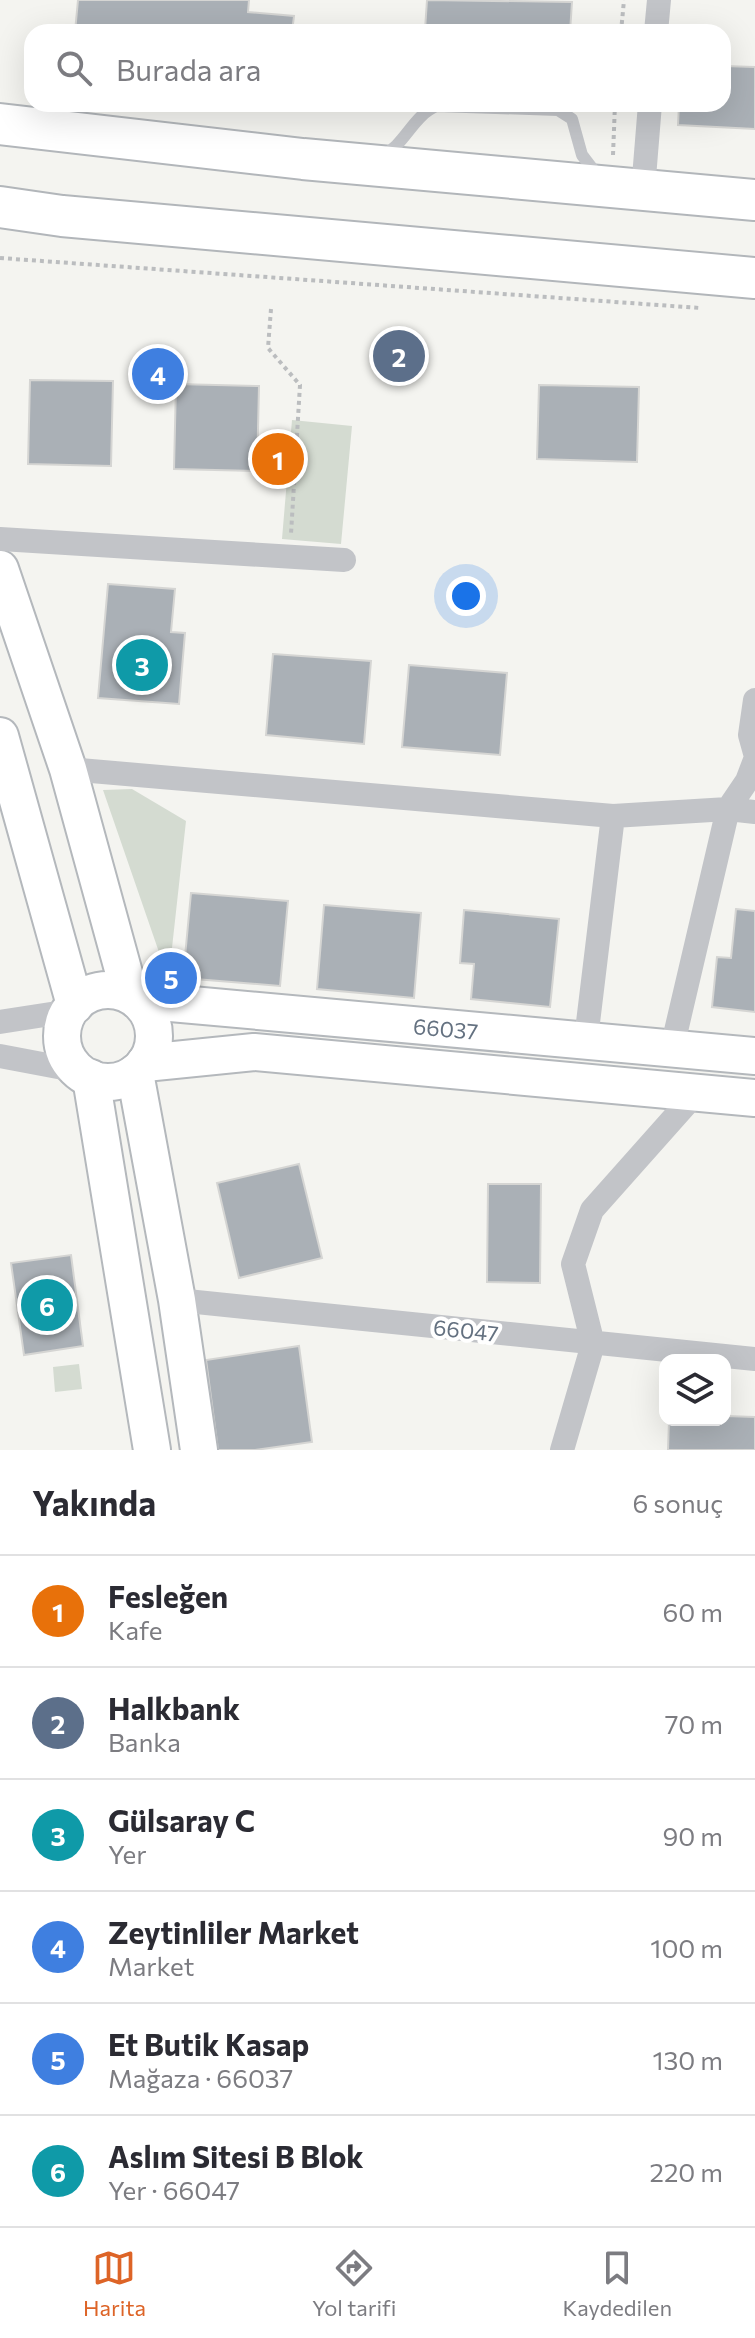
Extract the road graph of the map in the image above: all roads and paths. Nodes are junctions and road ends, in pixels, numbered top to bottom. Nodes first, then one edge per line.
1 (624, 0) edge
2 (659, 0) edge
3 (622, 24) edge
4 (657, 24) edge
5 (426, 112) edge
6 (564, 112) edge
7 (616, 112) edge
8 (647, 112) edge
9 (7, 123) edge
10 (356, 164) junction
11 (625, 181) junction
12 (755, 200) edge
13 (6, 211) edge
14 (0, 258) edge
15 (755, 278) edge
16 (709, 308) dead end
17 (271, 309) dead end
18 (0, 539) edge
19 (289, 556) junction
20 (344, 560) dead end
21 (0, 569) edge
22 (755, 700) edge
23 (0, 736) edge
24 (755, 753) edge
25 (755, 760) edge
26 (68, 769) junction
27 (728, 809) junction
28 (755, 812) edge
29 (613, 816) junction
30 (134, 998) junction
31 (72, 1008) junction
32 (0, 1022) edge
33 (586, 1039) junction
34 (672, 1048) junction
35 (0, 1056) edge
36 (755, 1056) edge
37 (140, 1068) junction
38 (85, 1074) junction
39 (696, 1093) junction
40 (755, 1098) edge
41 (177, 1300) junction
42 (593, 1344) junction
43 (755, 1359) edge
44 (152, 1450) edge
45 (199, 1450) edge
46 (562, 1450) edge

1 - 3 path
2 - 4 street
5 - 10 lane
6 - 11 lane
7 - 11 path
8 - 11 street
9 - 10 main road
10 - 11 main road
11 - 12 main road
13 - 15 main road
14 - 16 path
17 - 19 path
18 - 19 street
19 - 20 street
21 - 26 street
22 - 24 street
23 - 31 street
25 - 27 street
26 - 29 street
26 - 30 street
27 - 28 street
27 - 29 street
27 - 34 street
29 - 33 street
30 - 31 street
30 - 33 street, 66037
30 - 37 street
31 - 32 street
31 - 38 street
33 - 34 street, 66037
34 - 36 street, 66037
35 - 38 street
37 - 38 street
37 - 39 street, 66037
37 - 41 street
38 - 44 street
39 - 40 street, 66037
39 - 42 street
41 - 42 street, 66047
41 - 45 street
42 - 43 street, 66047
42 - 46 street

